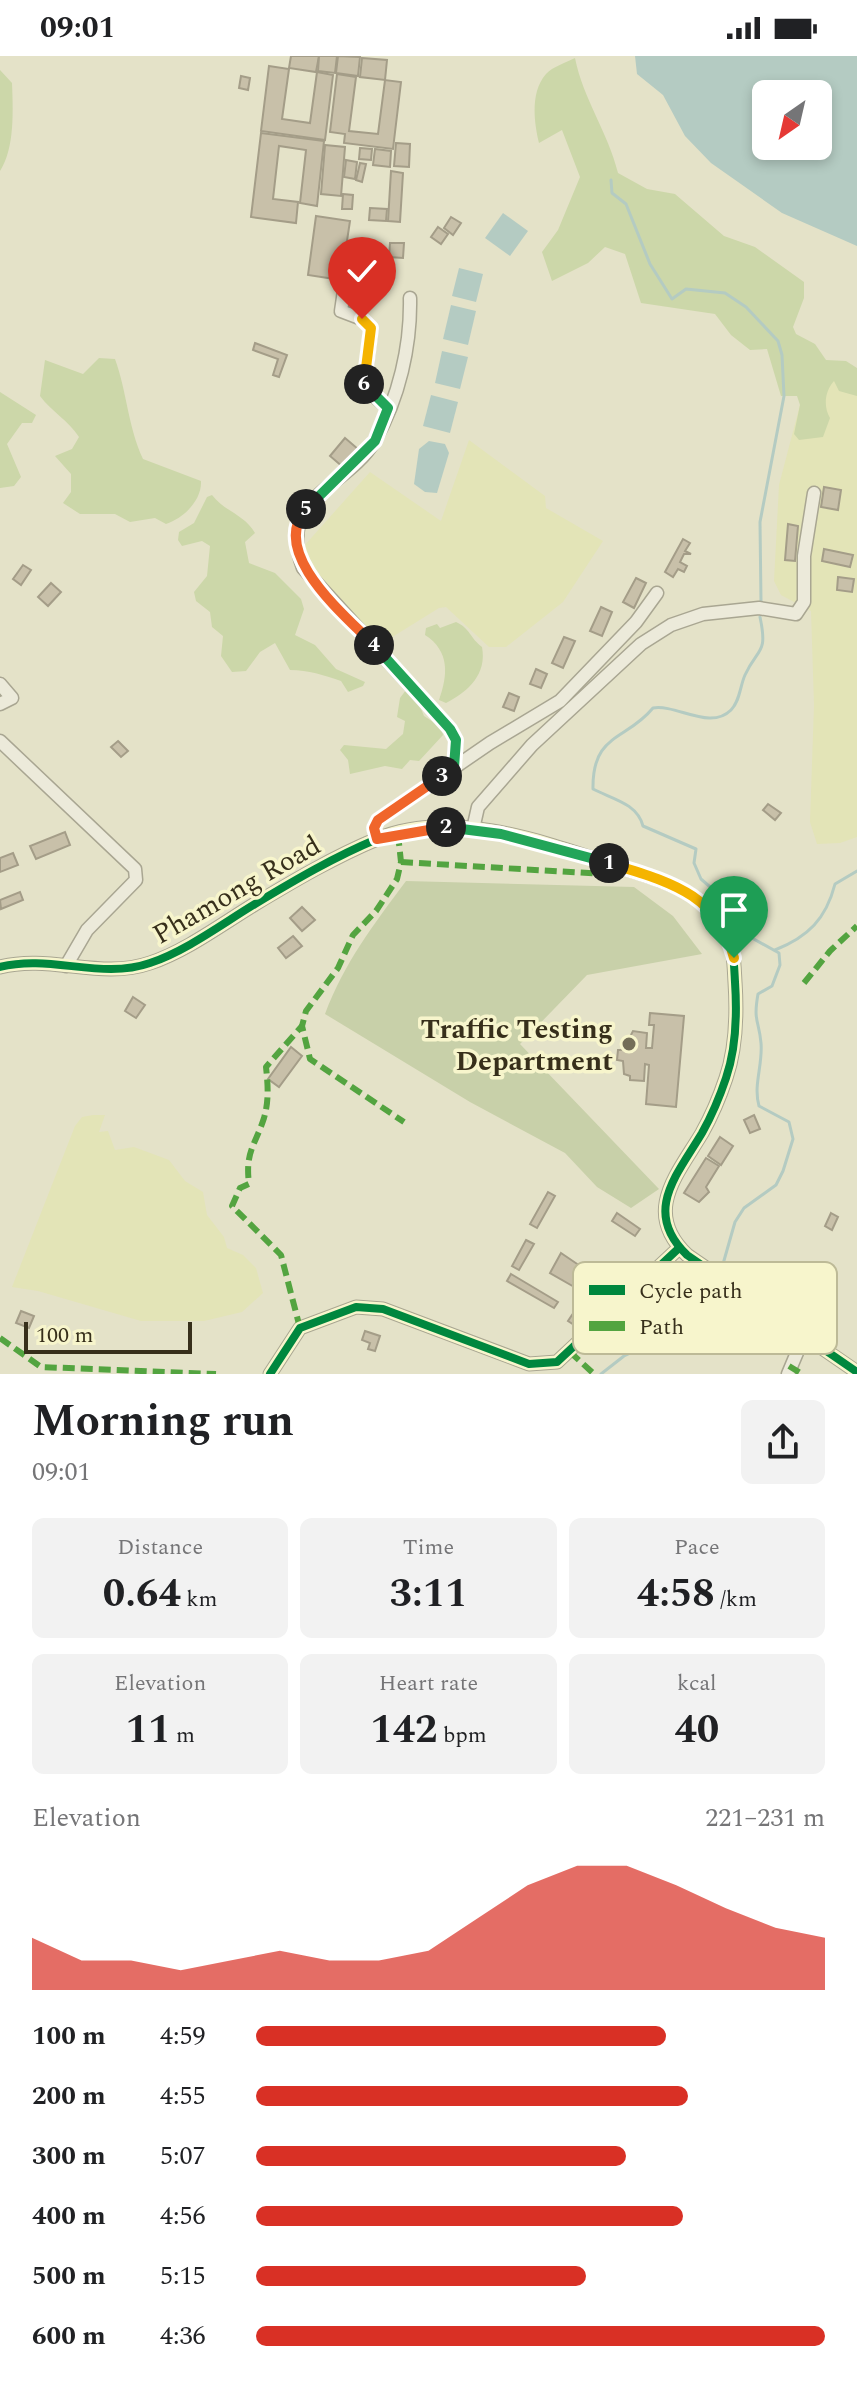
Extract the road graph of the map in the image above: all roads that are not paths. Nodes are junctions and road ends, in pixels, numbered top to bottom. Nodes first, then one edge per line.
1 (346, 277) dead end
2 (410, 298) dead end
3 (388, 408) junction
4 (814, 493) dead end
5 (657, 593) dead end
6 (0, 684) edge
7 (6, 701) edge
8 (0, 741) edge
9 (454, 767) junction
10 (473, 829) junction
11 (377, 839) junction
12 (66, 966) junction
13 (0, 967) edge
14 (679, 1248) junction
15 (664, 1262) edge
16 (699, 1262) edge
17 (573, 1347) edge
18 (796, 1354) edge
19 (830, 1354) edge
20 (857, 1372) edge
21 (270, 1374) edge
22 (788, 1374) edge

1 - 3 street
2 - 3 street
3 - 9 street
4 - 10 street
5 - 9 street
6 - 7 street
8 - 12 street
9 - 11 street
10 - 11 street, Phamong Road
10 - 14 street, Phamong Road
11 - 12 street, Phamong Road
12 - 13 street, Phamong Road
14 - 15 street
14 - 16 street
17 - 21 street
18 - 22 street
19 - 20 street

